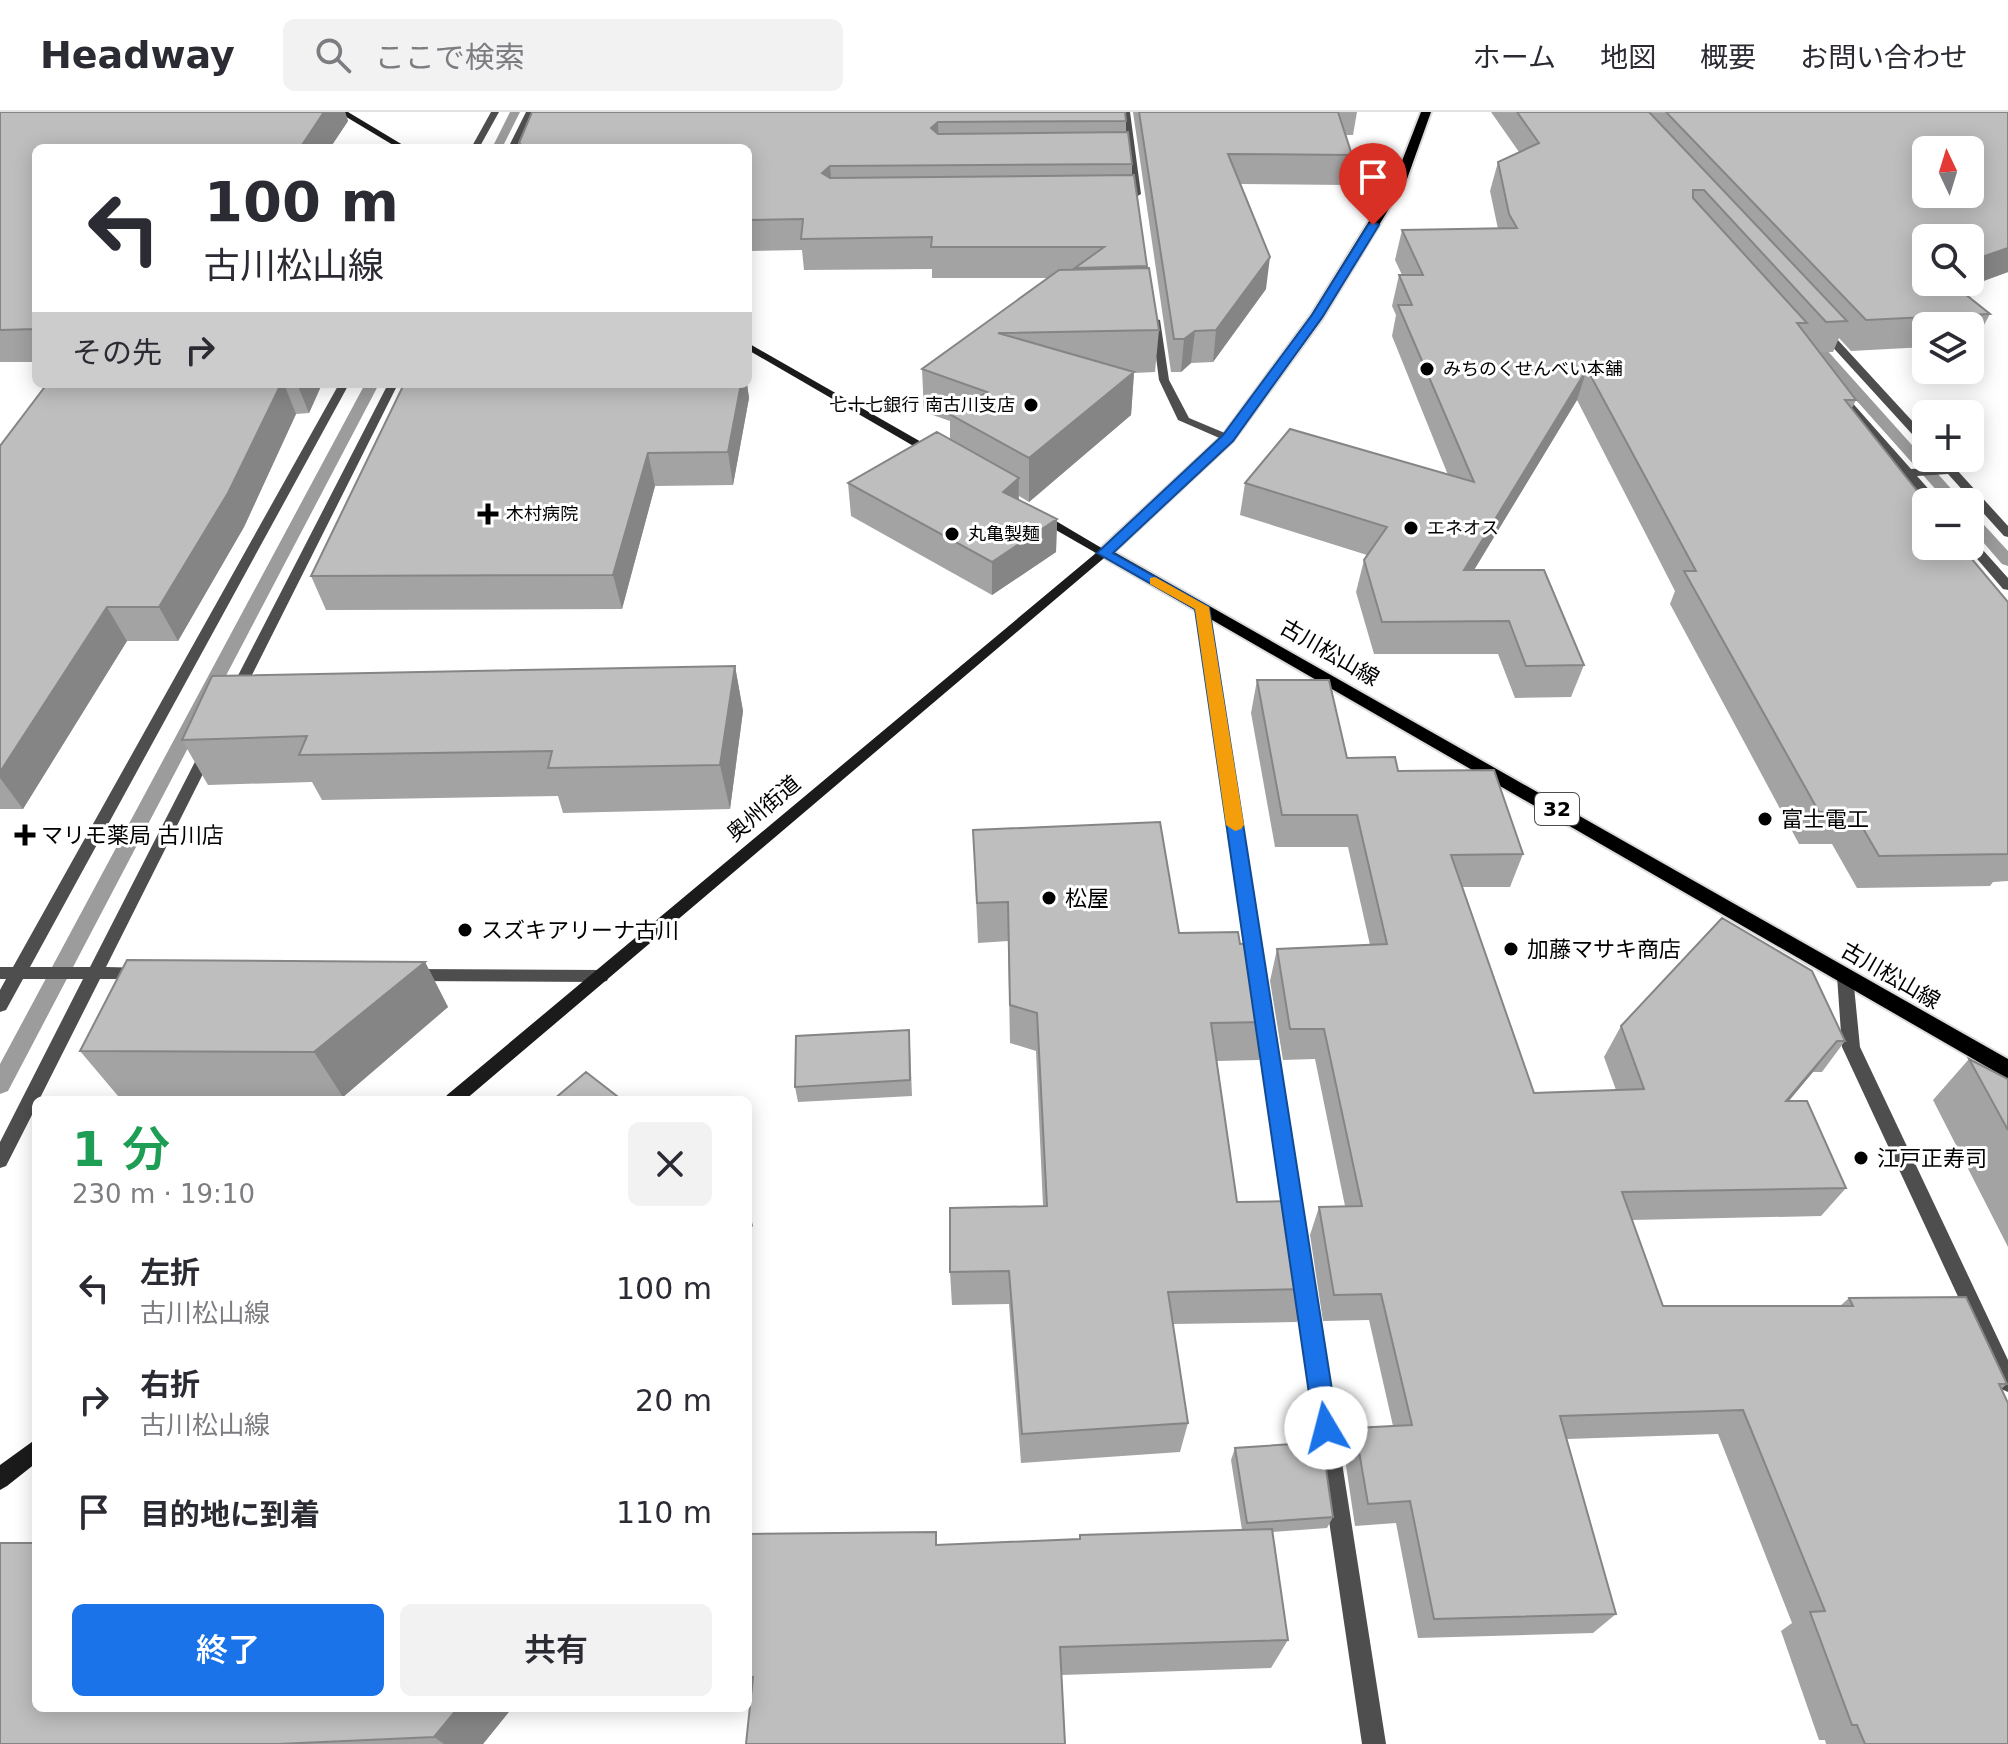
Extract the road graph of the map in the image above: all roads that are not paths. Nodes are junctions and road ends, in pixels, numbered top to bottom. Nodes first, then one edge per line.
1 (342, 112) edge
2 (495, 112) edge
3 (530, 112) edge
4 (1126, 112) edge
5 (1426, 112) edge
6 (397, 144) edge
7 (477, 144) edge
8 (514, 144) edge
9 (1137, 200) edge
10 (1153, 308) edge
11 (1811, 318) edge
12 (752, 348) edge
13 (1824, 378) edge
14 (342, 388) edge
15 (391, 388) edge
16 (1912, 428) edge
17 (1228, 438) junction
18 (940, 457) edge
19 (1912, 470) edge
20 (1914, 472) edge
21 (1949, 472) edge
22 (1925, 488) edge
23 (1022, 505) edge
24 (2007, 531) edge
25 (1104, 553) junction
26 (1984, 559) edge
27 (2008, 586) edge
28 (1202, 607) junction
29 (230, 706) edge
30 (215, 734) edge
31 (0, 973) edge
32 (18, 973) junction
33 (86, 973) junction
34 (158, 973) edge
35 (395, 975) edge
36 (601, 976) junction
37 (1845, 976) junction
38 (0, 1005) edge
39 (2008, 1070) edge
40 (458, 1096) edge
41 (0, 1160) edge
42 (2008, 1382) edge
43 (32, 1452) edge
44 (0, 1479) edge
45 (1374, 1744) edge

1 - 6 street
2 - 7 street
3 - 8 street
4 - 9 street
5 - 17 main road
10 - 17 street
11 - 16 street
12 - 18 street
13 - 19 street
14 - 32 street
15 - 29 street
17 - 25 main road
20 - 22 street
21 - 24 street
23 - 25 street
25 - 28 main road, 古川松山線 / 32
25 - 36 street, 奥州街道
26 - 27 street
28 - 37 main road, 古川松山線 / 32
28 - 45 street
30 - 33 street
31 - 32 street
32 - 33 street
32 - 38 street
33 - 34 street
33 - 41 street
35 - 36 street
36 - 40 street, 奥州街道
37 - 39 main road, 古川松山線 / 32
37 - 42 street
43 - 44 street

